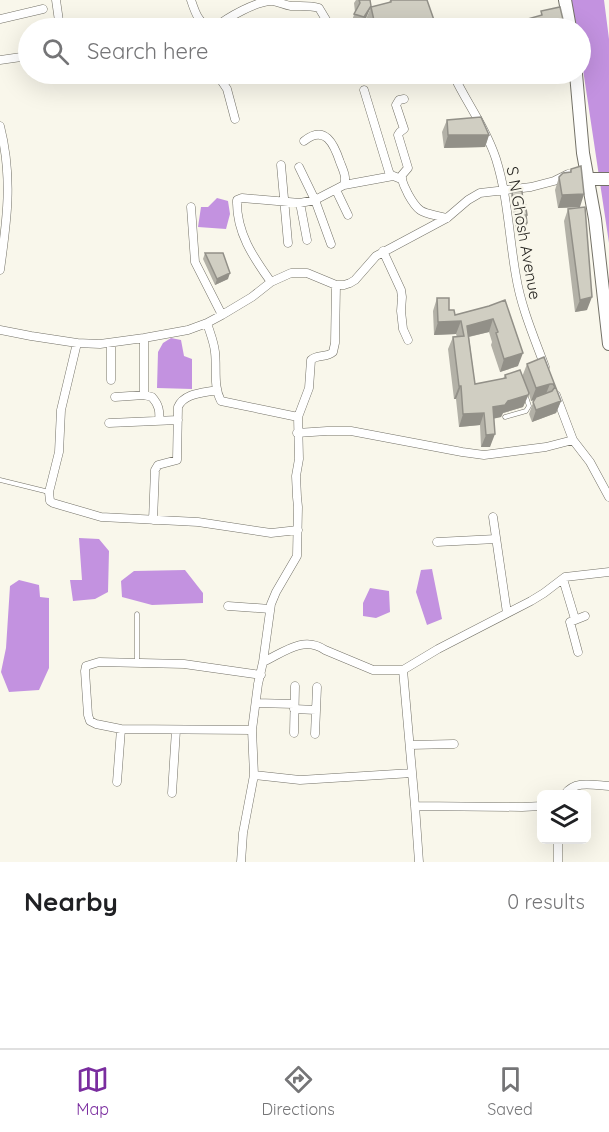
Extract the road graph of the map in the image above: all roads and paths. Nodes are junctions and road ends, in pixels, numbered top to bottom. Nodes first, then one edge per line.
1 (56, 0) edge
2 (191, 0) edge
3 (565, 0) edge
4 (43, 9) dead end
5 (59, 18) edge
6 (198, 18) edge
7 (229, 18) edge
8 (325, 18) edge
9 (568, 18) edge
10 (0, 19) edge
11 (18, 57) edge
12 (0, 60) edge
13 (224, 84) edge
14 (458, 84) edge
15 (577, 84) edge
16 (364, 90) dead end
17 (404, 99) dead end
18 (235, 119) dead end
19 (0, 126) edge
20 (304, 141) dead end
21 (281, 165) dead end
22 (585, 165) junction
23 (299, 167) dead end
24 (397, 177) junction
25 (609, 178) edge
26 (588, 179) junction
27 (344, 185) junction
28 (336, 190) junction
29 (504, 190) junction
30 (315, 200) junction
31 (285, 202) junction
32 (300, 203) junction
33 (191, 207) dead end
34 (348, 215) dead end
35 (447, 218) junction
36 (307, 240) dead end
37 (288, 243) dead end
38 (331, 244) dead end
39 (383, 251) junction
40 (0, 270) edge
41 (271, 282) junction
42 (336, 285) junction
43 (222, 315) junction
44 (207, 324) junction
45 (0, 330) edge
46 (144, 338) junction
47 (408, 340) dead end
48 (77, 343) junction
49 (111, 343) junction
50 (609, 344) edge
51 (548, 375) edge
52 (111, 380) dead end
53 (552, 386) edge
54 (523, 388) edge
55 (217, 390) junction
56 (144, 395) junction
57 (115, 397) dead end
58 (538, 403) edge
59 (529, 406) junction
60 (298, 417) junction
61 (505, 417) edge
62 (178, 420) junction
63 (159, 421) junction
64 (109, 423) dead end
65 (297, 433) junction
66 (573, 440) junction
67 (0, 480) edge
68 (49, 492) junction
69 (609, 497) edge
70 (493, 517) dead end
71 (153, 520) junction
72 (298, 531) junction
73 (496, 539) junction
74 (437, 542) dead end
75 (609, 572) edge
76 (563, 579) junction
77 (228, 606) dead end
78 (270, 609) junction
79 (507, 613) junction
80 (137, 614) dead end
81 (585, 616) dead end
82 (575, 619) junction
83 (578, 652) dead end
84 (263, 662) junction
85 (137, 663) junction
86 (403, 670) junction
87 (261, 675) junction
88 (294, 686) dead end
89 (317, 687) dead end
90 (256, 703) junction
91 (294, 707) junction
92 (316, 710) junction
93 (121, 729) junction
94 (176, 730) junction
95 (252, 730) junction
96 (294, 733) dead end
97 (315, 734) dead end
98 (454, 744) dead end
99 (410, 745) junction
100 (412, 773) junction
101 (254, 775) junction
102 (117, 782) dead end
103 (609, 786) edge
104 (569, 790) edge
105 (172, 793) dead end
106 (415, 806) junction
107 (537, 806) edge
108 (558, 844) edge
109 (241, 862) edge
110 (419, 862) edge
111 (558, 862) edge

1 - 5 street
2 - 6 street
3 - 9 main road
4 - 10 street
7 - 8 street
11 - 12 street
13 - 18 street
14 - 29 street, S N Ghosh Avenue
15 - 22 main road
16 - 24 street
17 - 24 street
19 - 40 street
20 - 27 street
21 - 31 street
22 - 26 main road
22 - 29 street
23 - 30 street
24 - 27 street
24 - 35 street
25 - 26 main road
26 - 50 main road
27 - 28 street
28 - 30 street
28 - 34 street
29 - 35 street
29 - 51 street, S N Ghosh Avenue
30 - 32 street
30 - 38 street
31 - 32 street
31 - 37 street
31 - 41 street
32 - 36 street
33 - 43 street
35 - 39 street
39 - 42 street
39 - 47 street
41 - 42 street
41 - 43 street
42 - 60 street
43 - 44 street
44 - 46 street
44 - 55 street
45 - 48 street
46 - 49 street
46 - 56 street
48 - 49 street
48 - 68 street
49 - 52 street
53 - 66 street
54 - 59 lane
55 - 60 street
55 - 62 street
56 - 57 street
56 - 63 street
58 - 59 lane
59 - 61 lane
60 - 65 street
62 - 63 street
62 - 71 street
63 - 64 street
65 - 66 street
65 - 72 street
66 - 69 street
67 - 68 lane
68 - 71 street
70 - 73 street
71 - 72 street
72 - 78 street
73 - 74 street
73 - 79 street
75 - 76 street
76 - 79 street
76 - 82 street
77 - 78 street
78 - 84 street
79 - 86 street
80 - 85 lane
81 - 82 street
82 - 83 street
84 - 86 street
84 - 87 street
85 - 87 street
85 - 93 street
86 - 99 street
87 - 90 street
88 - 91 street
89 - 92 street
90 - 91 street
90 - 95 street
91 - 92 street
91 - 96 street
92 - 97 street
93 - 94 street
93 - 102 street
94 - 95 street
94 - 105 street
95 - 101 street
98 - 99 street
99 - 100 street
100 - 101 street
100 - 106 street
101 - 109 street
103 - 104 street
106 - 107 street
106 - 110 street
108 - 111 street

